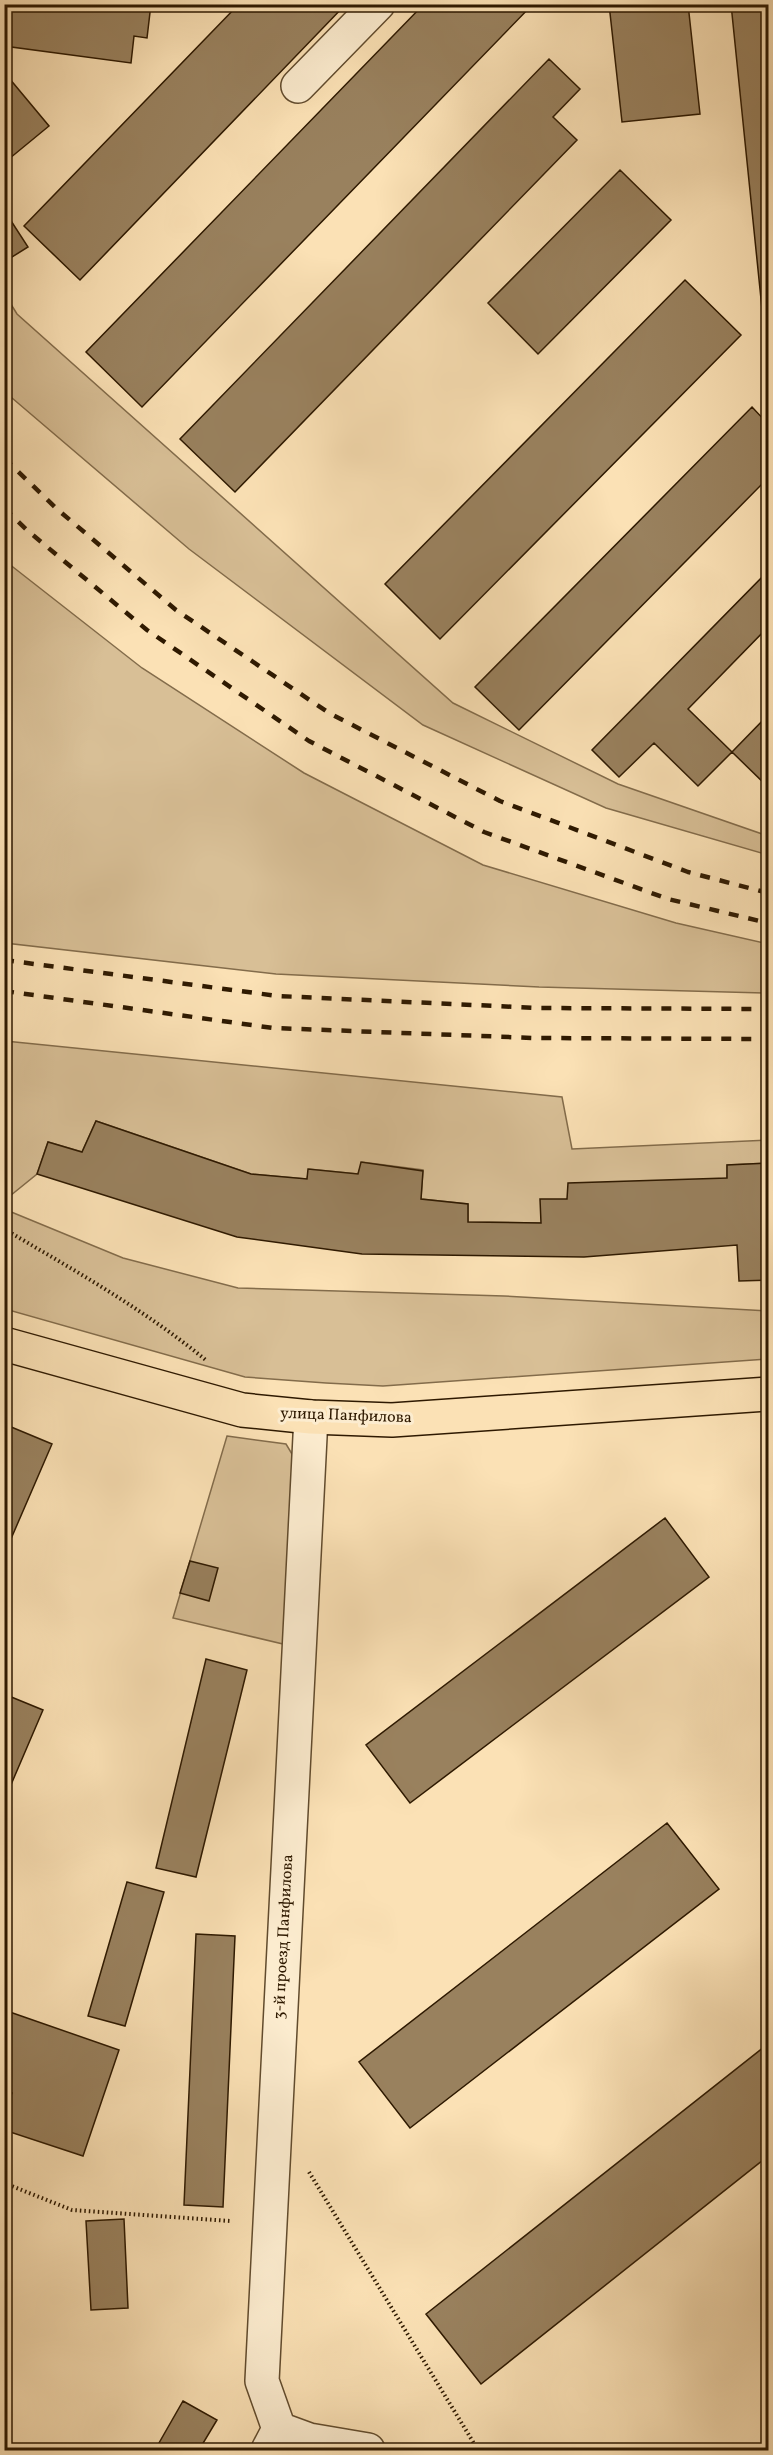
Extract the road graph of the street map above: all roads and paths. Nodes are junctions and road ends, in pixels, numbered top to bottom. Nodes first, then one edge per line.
1 (378, 4) edge
2 (298, 86) dead end
3 (4, 1228) edge
4 (4, 1344) edge
5 (208, 1362) dead end
6 (768, 1394) edge
7 (310, 1418) junction
8 (307, 2168) dead end
9 (4, 2183) edge
10 (230, 2221) dead end
11 (274, 2440) edge
12 (368, 2451) edge
13 (478, 2451) edge

1 - 2 street
3 - 5 path
4 - 7 main road, улица Панфилова
6 - 7 main road, улица Панфилова
7 - 11 street, 3-й проезд Панфилова
8 - 13 path
9 - 10 path
11 - 12 street

